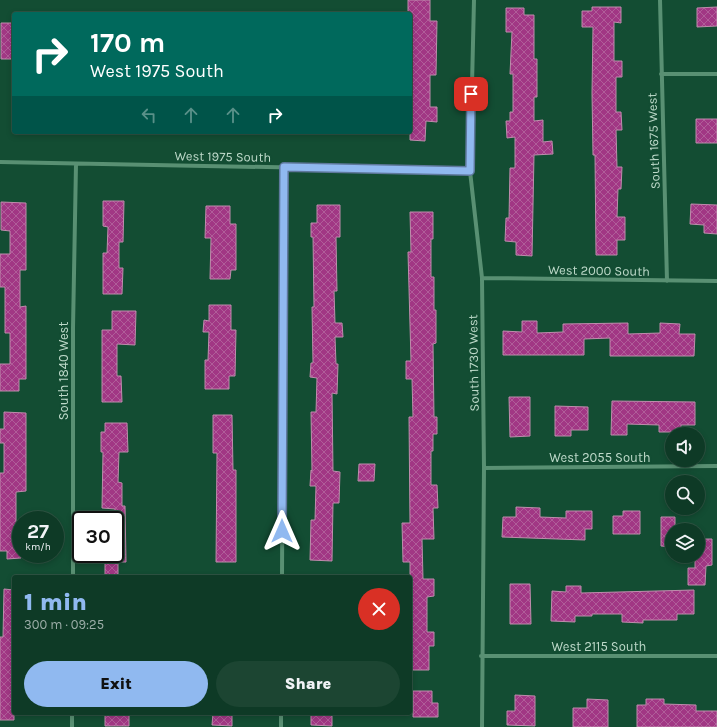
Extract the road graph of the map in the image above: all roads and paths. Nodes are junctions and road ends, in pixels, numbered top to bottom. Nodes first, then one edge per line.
1 (474, 0) edge
2 (660, 0) edge
3 (661, 74) junction
4 (717, 74) edge
5 (0, 162) edge
6 (76, 164) junction
7 (284, 167) junction
8 (470, 171) junction
9 (482, 278) junction
10 (667, 281) junction
11 (717, 281) edge
12 (717, 466) edge
13 (484, 468) junction
14 (73, 575) edge
15 (282, 575) edge
16 (481, 656) junction
17 (717, 656) edge
18 (72, 715) edge
19 (281, 715) edge
20 (72, 727) edge
21 (281, 727) edge
22 (482, 727) edge

1 - 8 street, South 1730 West
2 - 3 street, South 1675 West
3 - 4 street
3 - 10 street, South 1675 West
5 - 6 street, West 1975 South
6 - 7 street, West 1975 South
6 - 14 street, South 1840 West
7 - 8 street, West 1975 South
7 - 15 street
8 - 9 street, South 1730 West
9 - 10 street, West 2000 South
9 - 13 street, South 1730 West
10 - 11 street, West 2000 South
12 - 13 street, West 2055 South
13 - 16 street, South 1730 West
16 - 17 street, West 2115 South
16 - 22 street, South 1730 West
18 - 20 street
19 - 21 street

